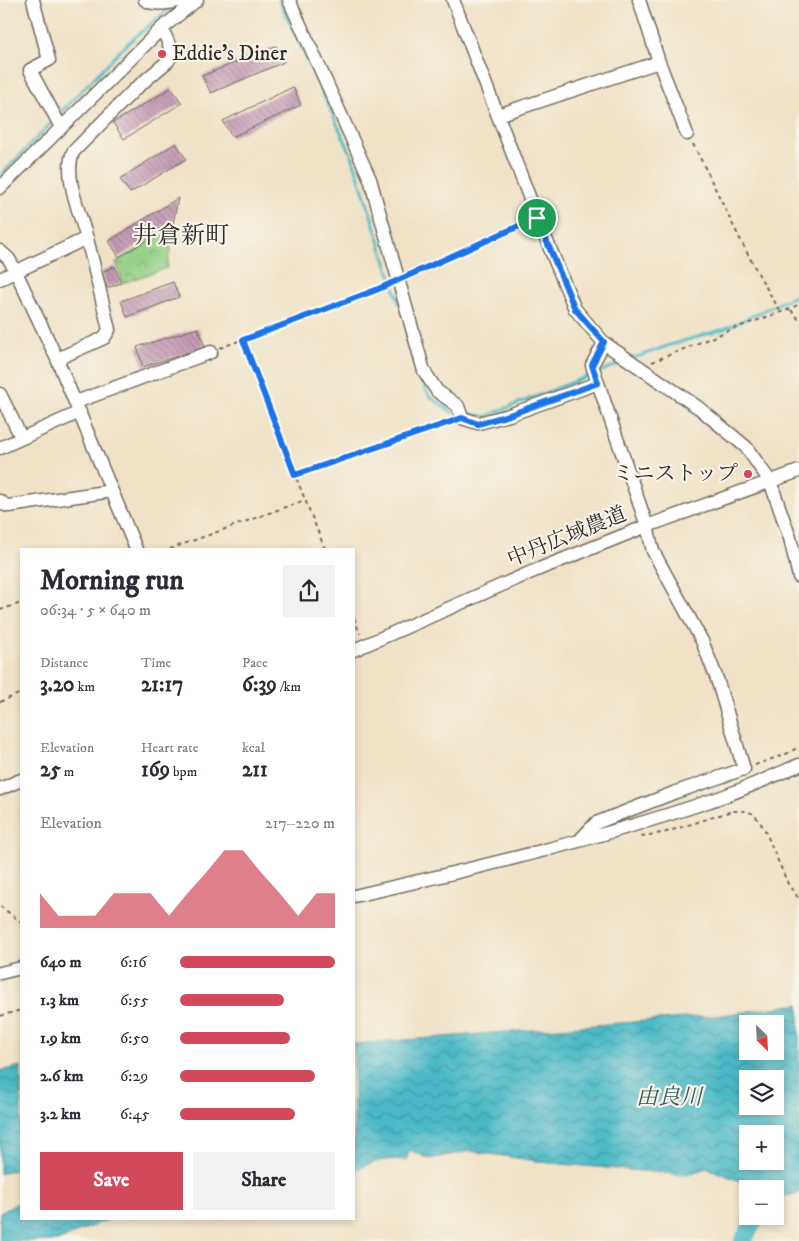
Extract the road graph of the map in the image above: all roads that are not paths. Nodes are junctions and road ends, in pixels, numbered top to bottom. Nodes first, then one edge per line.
1 (33, 0) edge
2 (144, 0) edge
3 (184, 0) edge
4 (197, 0) edge
5 (289, 0) edge
6 (453, 0) edge
7 (640, 0) edge
8 (162, 28) junction
9 (659, 62) junction
10 (498, 115) junction
11 (61, 127) junction
12 (687, 134) road end
13 (0, 188) edge
14 (87, 238) junction
15 (0, 251) edge
16 (16, 272) junction
17 (0, 279) edge
18 (604, 342) junction
19 (211, 352) road end
20 (57, 359) junction
21 (598, 383) junction
22 (0, 394) edge
23 (78, 407) junction
24 (21, 438) junction
25 (0, 448) edge
26 (799, 471) edge
27 (770, 481) junction
28 (112, 491) junction
29 (0, 501) edge
30 (647, 526) junction
31 (136, 548) edge
32 (799, 577) edge
33 (359, 648) edge
34 (799, 765) edge
35 (20, 780) edge
36 (0, 788) edge
37 (579, 841) junction
38 (355, 896) edge
39 (20, 968) edge
40 (0, 973) edge

1 - 11 street
2 - 3 street
4 - 8 street
5 - 21 street
6 - 10 street
7 - 9 street
8 - 11 street
8 - 14 street
9 - 10 street
9 - 12 street
10 - 18 street
11 - 13 street
14 - 16 street
14 - 20 street
15 - 16 street
16 - 17 street
16 - 20 street
18 - 21 street
18 - 27 street
19 - 23 street
20 - 23 street
21 - 30 street
22 - 24 street
23 - 24 street
23 - 28 street
24 - 25 street
26 - 27 street, 中丹広域農道
27 - 30 street, 中丹広域農道
27 - 32 street
28 - 29 street
28 - 31 street
30 - 33 street, 中丹広域農道
30 - 37 street
34 - 37 street
35 - 36 street
37 - 38 street
39 - 40 street

